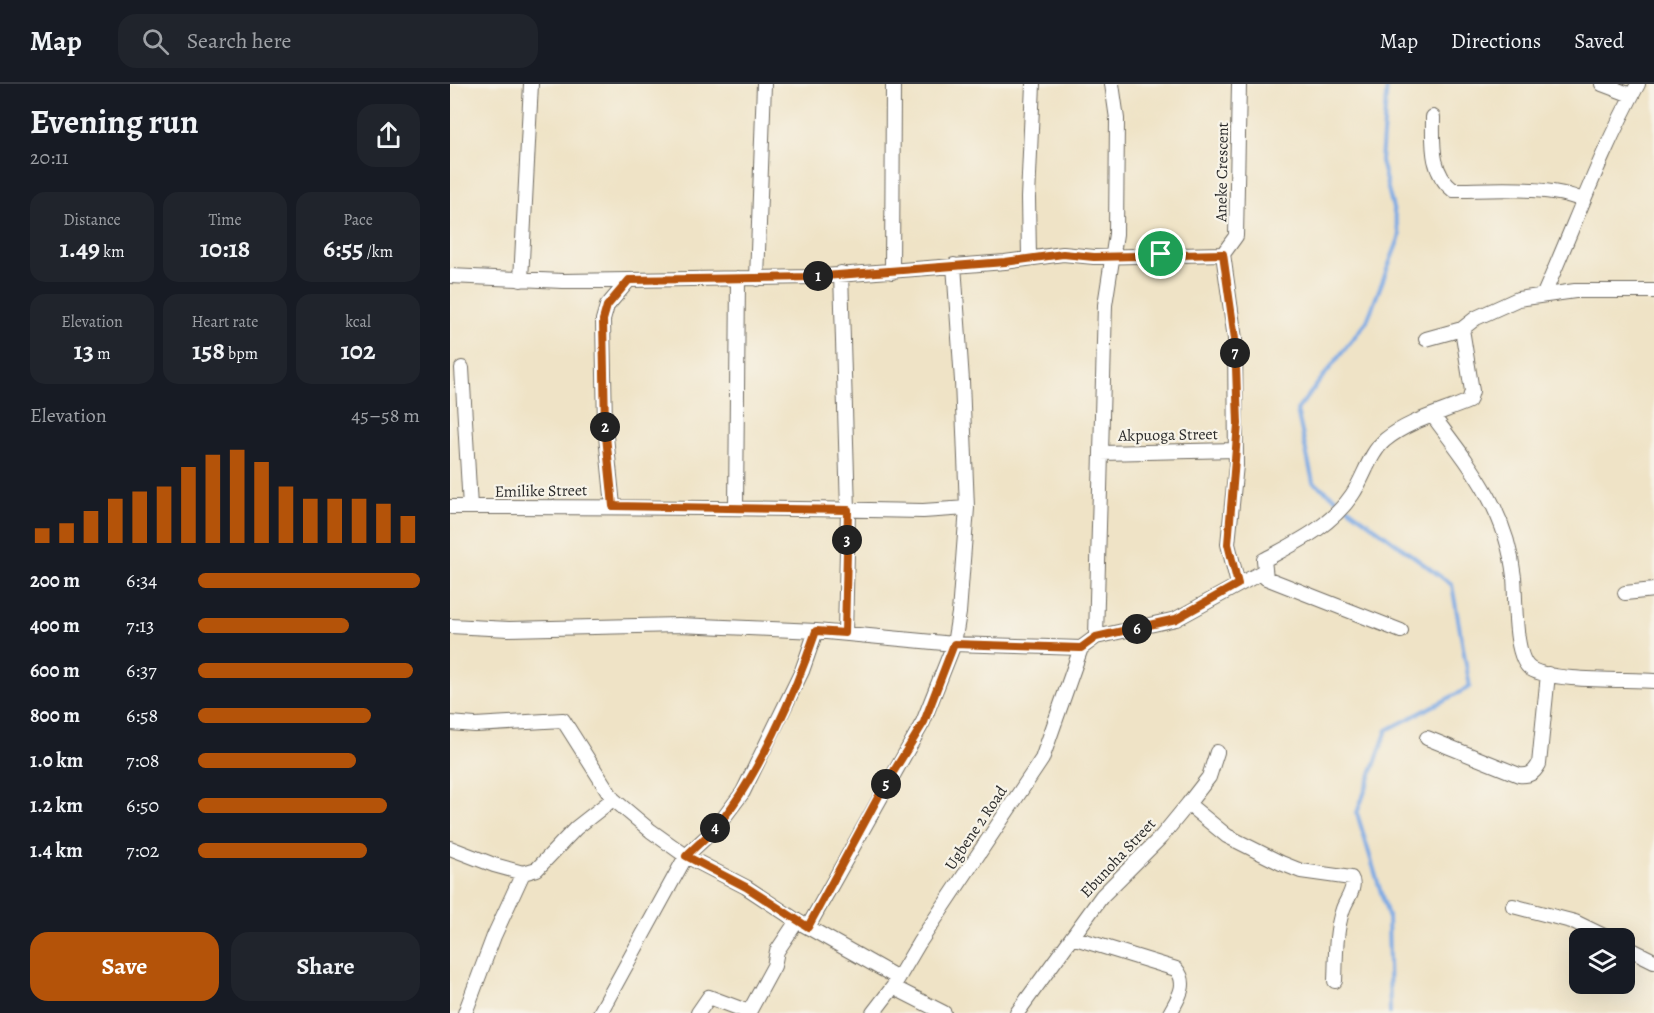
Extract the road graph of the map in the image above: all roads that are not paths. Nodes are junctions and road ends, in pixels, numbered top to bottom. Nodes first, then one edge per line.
1 (531, 84) edge
2 (764, 84) edge
3 (893, 84) edge
4 (1034, 84) edge
5 (1112, 84) edge
6 (1239, 84) edge
7 (1602, 84) edge
8 (1634, 90) edge
9 (1433, 117) dead end
10 (1582, 200) junction
11 (1223, 254) junction
12 (1112, 255) junction
13 (1029, 257) junction
14 (954, 265) junction
15 (891, 272) junction
16 (842, 273) junction
17 (450, 276) edge
18 (738, 278) junction
19 (757, 279) junction
20 (521, 280) junction
21 (629, 280) junction
22 (1654, 291) edge
23 (1544, 294) junction
24 (1462, 329) junction
25 (1426, 339) dead end
26 (462, 368) dead end
27 (1433, 416) junction
28 (1236, 450) junction
29 (1101, 453) junction
30 (613, 506) junction
31 (450, 507) edge
32 (470, 507) junction
33 (736, 507) junction
34 (967, 508) junction
35 (848, 510) junction
36 (1263, 571) junction
37 (1238, 584) junction
38 (1654, 590) edge
39 (1624, 593) dead end
40 (450, 626) edge
41 (816, 631) junction
42 (1401, 631) dead end
43 (845, 633) junction
44 (1096, 637) junction
45 (954, 644) junction
46 (1081, 648) junction
47 (1548, 674) junction
48 (1654, 681) edge
49 (450, 723) edge
50 (1427, 738) dead end
51 (1217, 752) dead end
52 (613, 799) junction
53 (1188, 804) junction
54 (450, 848) edge
55 (686, 856) junction
56 (523, 873) junction
57 (1513, 906) dead end
58 (802, 924) junction
59 (1587, 928) edge
60 (1072, 937) junction
61 (1635, 951) edge
62 (1654, 960) edge
63 (1335, 981) dead end
64 (896, 982) junction
65 (465, 1013) edge
66 (600, 1013) edge
67 (698, 1013) edge
68 (873, 1013) edge
69 (944, 1013) edge
70 (1017, 1013) edge
71 (1170, 1013) edge

1 - 20 street
2 - 19 street
3 - 15 street
4 - 13 street
5 - 12 street
6 - 11 street, Aneke Crescent
7 - 8 street
8 - 10 street
9 - 10 street
10 - 23 street
11 - 12 street
11 - 28 street
12 - 13 street
12 - 29 street
13 - 14 street
14 - 15 street
14 - 34 street
15 - 16 street
16 - 19 street
16 - 35 street
17 - 20 street
18 - 19 street
18 - 21 street
18 - 33 street
20 - 21 street
21 - 30 street, Emilike Street
22 - 23 street
23 - 24 street
24 - 25 street
24 - 27 street
26 - 32 street
27 - 36 street
27 - 47 street
28 - 29 street, Akpuoga Street
28 - 37 street
29 - 44 street
30 - 32 street, Emilike Street
30 - 33 street
31 - 32 street, Emilike Street
33 - 35 street
34 - 35 street
34 - 45 street
35 - 43 street
36 - 37 street
36 - 42 street
37 - 44 street
38 - 39 street
40 - 41 street
41 - 43 street
41 - 55 street
43 - 45 street
44 - 46 street
45 - 46 street
45 - 58 street
46 - 64 street, Ugbene 2 Road
47 - 48 street
47 - 50 street
49 - 52 street
51 - 53 street, Ebunoha Street
52 - 55 street
52 - 56 street
53 - 60 street, Ebunoha Street
53 - 63 street
54 - 56 street
55 - 58 street
55 - 66 street
56 - 65 street
57 - 59 street
58 - 64 street
58 - 67 street
60 - 70 street, Ebunoha Street
60 - 71 street
61 - 62 street
64 - 68 street, Ugbene 2 Road
64 - 69 street

